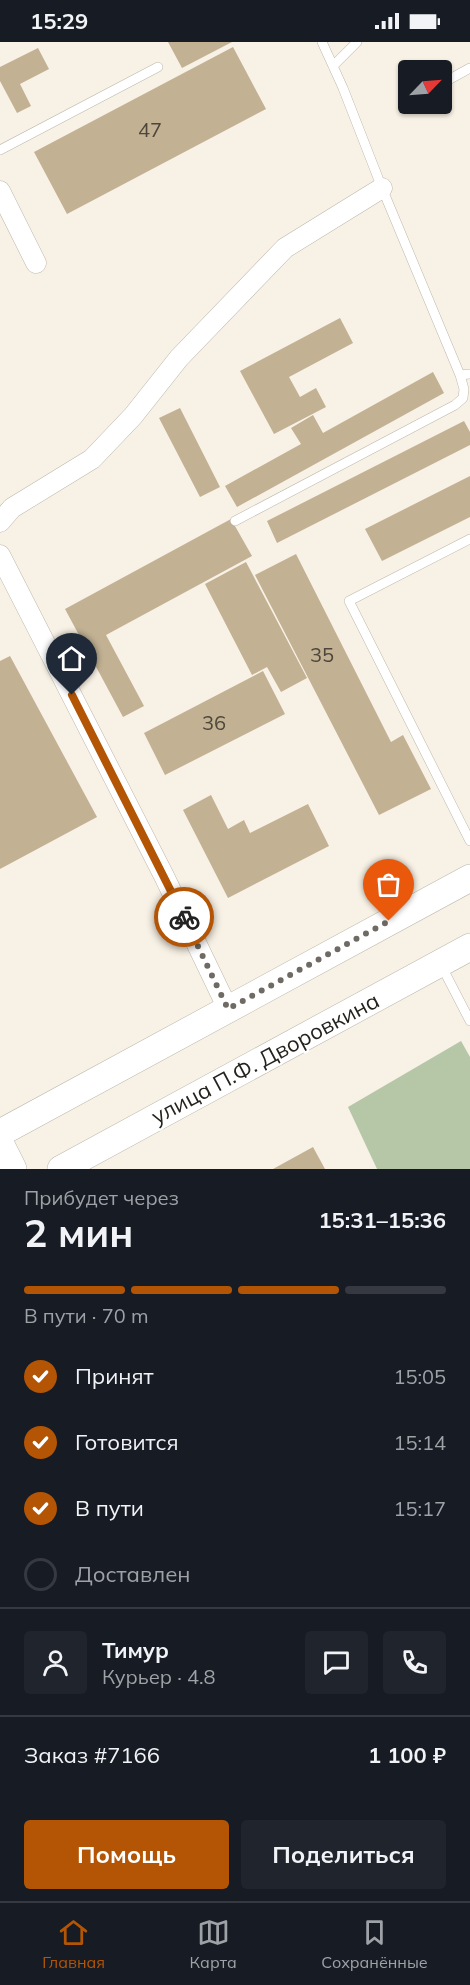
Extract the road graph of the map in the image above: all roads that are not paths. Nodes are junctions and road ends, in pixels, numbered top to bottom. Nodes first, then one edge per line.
1 (322, 42) edge
2 (357, 42) edge
3 (333, 66) junction
4 (158, 67) dead end
5 (470, 68) edge
6 (452, 78) edge
7 (0, 150) edge
8 (382, 188) junction
9 (0, 191) edge
10 (36, 263) dead end
11 (465, 375) edge
12 (235, 521) dead end
13 (0, 522) edge
14 (470, 539) edge
15 (0, 555) edge
16 (470, 841) edge
17 (470, 878) edge
18 (470, 947) edge
19 (440, 963) junction
20 (228, 1009) junction
21 (470, 1021) edge
22 (0, 1133) edge
23 (0, 1143) edge
24 (13, 1169) edge
25 (60, 1169) edge

1 - 3 lane
2 - 3 lane
3 - 8 lane
4 - 7 lane
5 - 6 lane
8 - 11 lane
8 - 13 street
9 - 10 street
11 - 12 lane
14 - 16 lane
15 - 20 street
17 - 20 street
18 - 19 street, улица П.Ф. Дворовкина
19 - 21 lane
19 - 25 street, улица П.Ф. Дворовкина
20 - 22 street
23 - 24 street

